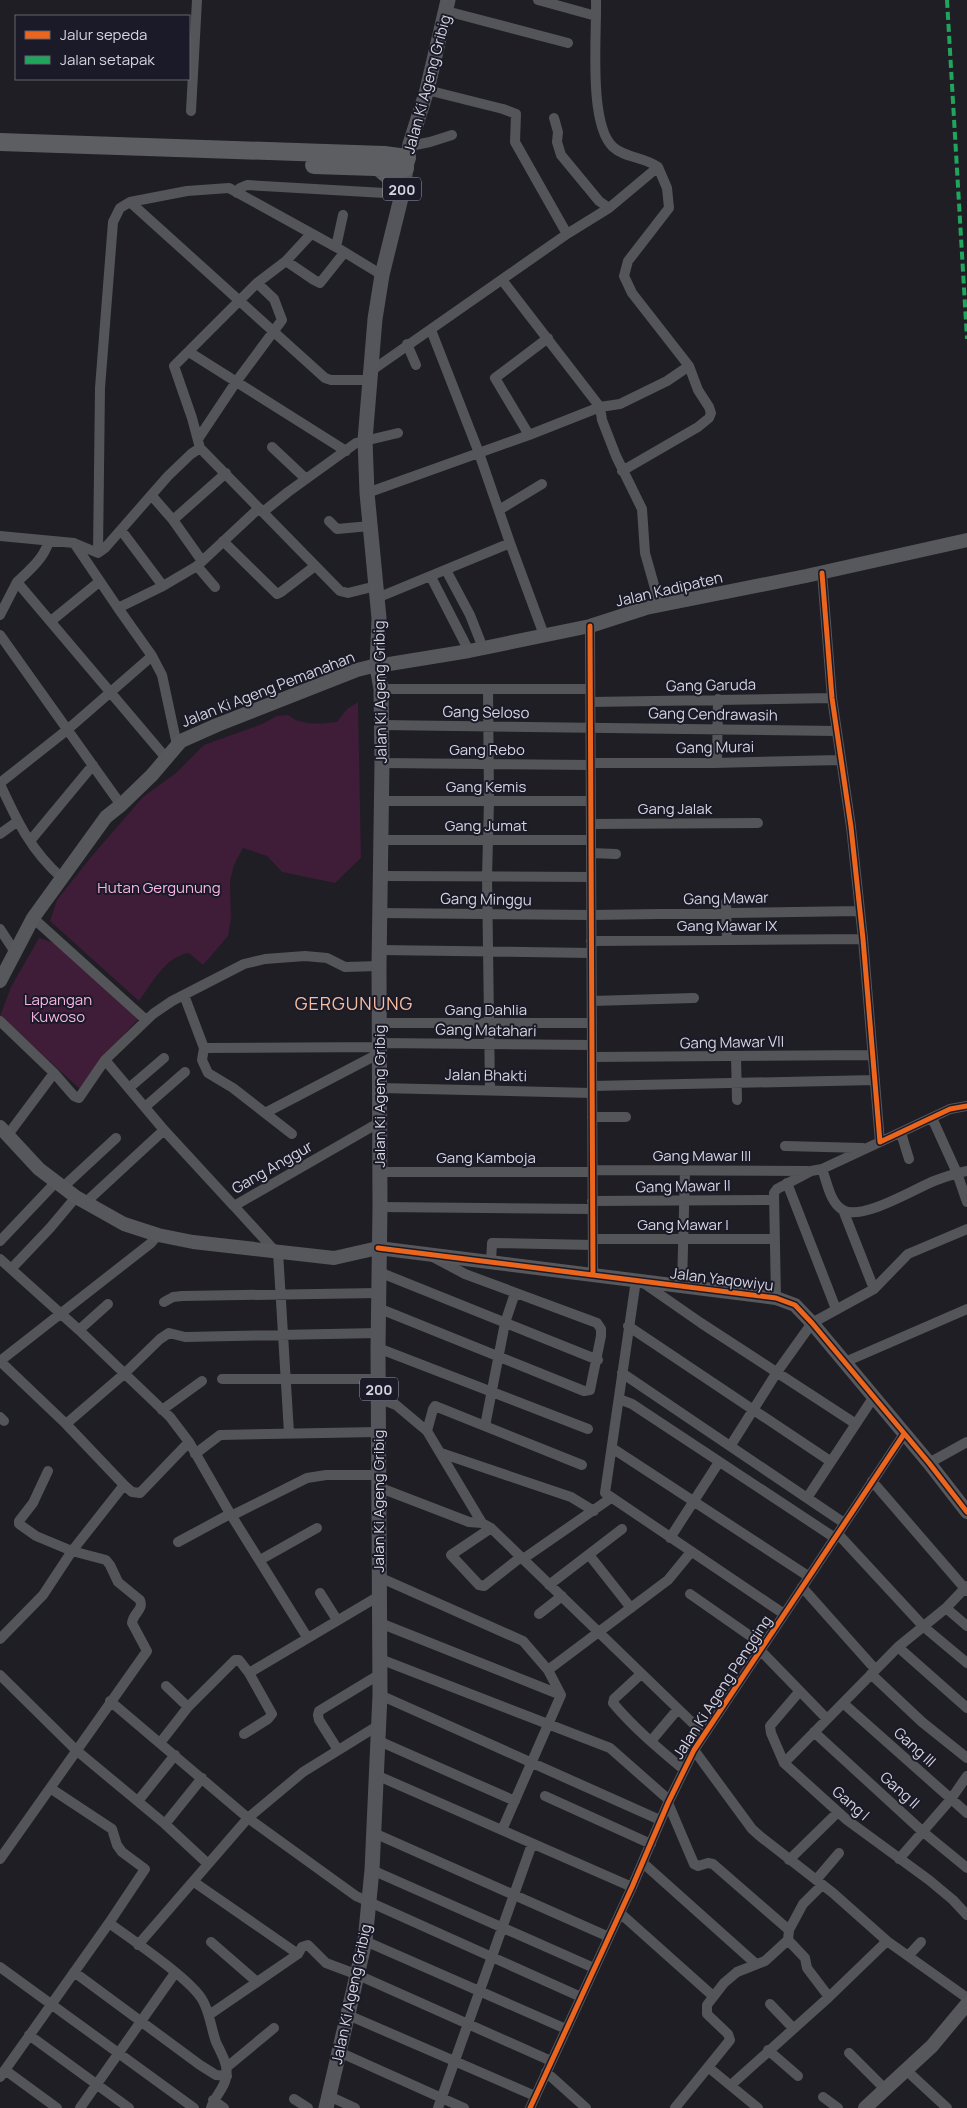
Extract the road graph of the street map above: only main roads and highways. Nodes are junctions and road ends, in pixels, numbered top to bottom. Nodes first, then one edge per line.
1 (447, 5) edge
2 (0, 142) edge
3 (0, 154) edge
4 (408, 157) junction
5 (381, 161) junction
6 (402, 190) junction
7 (328, 2102) edge

1 - 4 main road, Jalan Ki Ageng Gribig / 200
2 - 5 highway
3 - 5 highway
4 - 5 highway
4 - 6 main road, Jalan Ki Ageng Gribig / 200
5 - 6 highway
6 - 7 main road, Jalan Ki Ageng Gribig / 200

